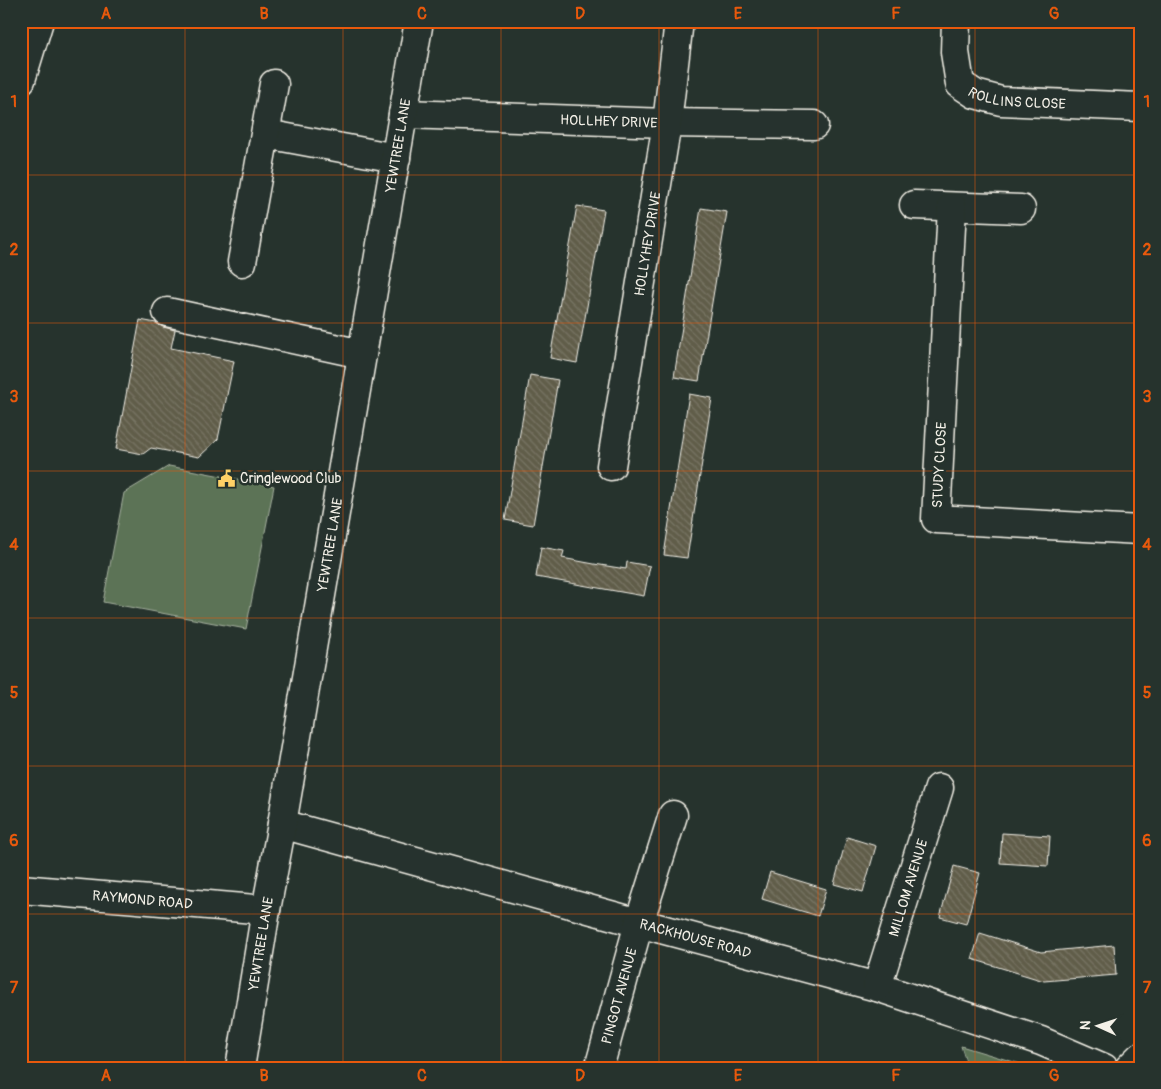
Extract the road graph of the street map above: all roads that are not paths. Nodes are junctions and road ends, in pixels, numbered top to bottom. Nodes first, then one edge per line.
1 (39, 21) edge
2 (419, 21) edge
3 (679, 21) edge
4 (956, 21) edge
5 (21, 80) edge
6 (274, 84) dead end
7 (1140, 107) edge
8 (404, 114) junction
9 (667, 123) junction
10 (814, 125) dead end
11 (266, 134) junction
12 (396, 158) junction
13 (914, 205) dead end
14 (952, 207) junction
15 (1021, 209) dead end
16 (242, 262) dead end
17 (167, 312) dead end
18 (362, 354) junction
19 (611, 466) dead end
20 (1140, 530) edge
21 (939, 788) dead end
22 (673, 815) dead end
23 (282, 824) junction
24 (21, 889) edge
25 (266, 910) junction
26 (639, 923) junction
27 (878, 987) junction
28 (1140, 1057) edge
29 (240, 1068) edge
30 (599, 1068) edge
31 (1104, 1068) edge
32 (1129, 1068) edge

1 - 5 street
2 - 8 street, YEWTREE LANE
3 - 9 street, HOLLYHEY DRIVE
4 - 7 street, ROLLINS CLOSE
6 - 11 street
8 - 9 street, HOLLHEY DRIVE
8 - 12 street, YEWTREE LANE
9 - 10 street, HOLLHEY DRIVE
9 - 19 street, HOLLYHEY DRIVE
11 - 12 street
11 - 16 street
12 - 18 street, YEWTREE LANE
13 - 14 street
14 - 15 street
14 - 20 street, STUDY CLOSE
17 - 18 street
18 - 23 street, YEWTREE LANE
21 - 27 street, MILLOM AVENUE
22 - 26 street, PINGOT AVENUE
23 - 25 street, YEWTREE LANE
23 - 26 street, RACKHOUSE ROAD
24 - 25 street, RAYMOND ROAD
25 - 29 street, YEWTREE LANE
26 - 27 street, RACKHOUSE ROAD
26 - 30 street, PINGOT AVENUE
27 - 31 street, RACKHOUSE ROAD
28 - 32 street

